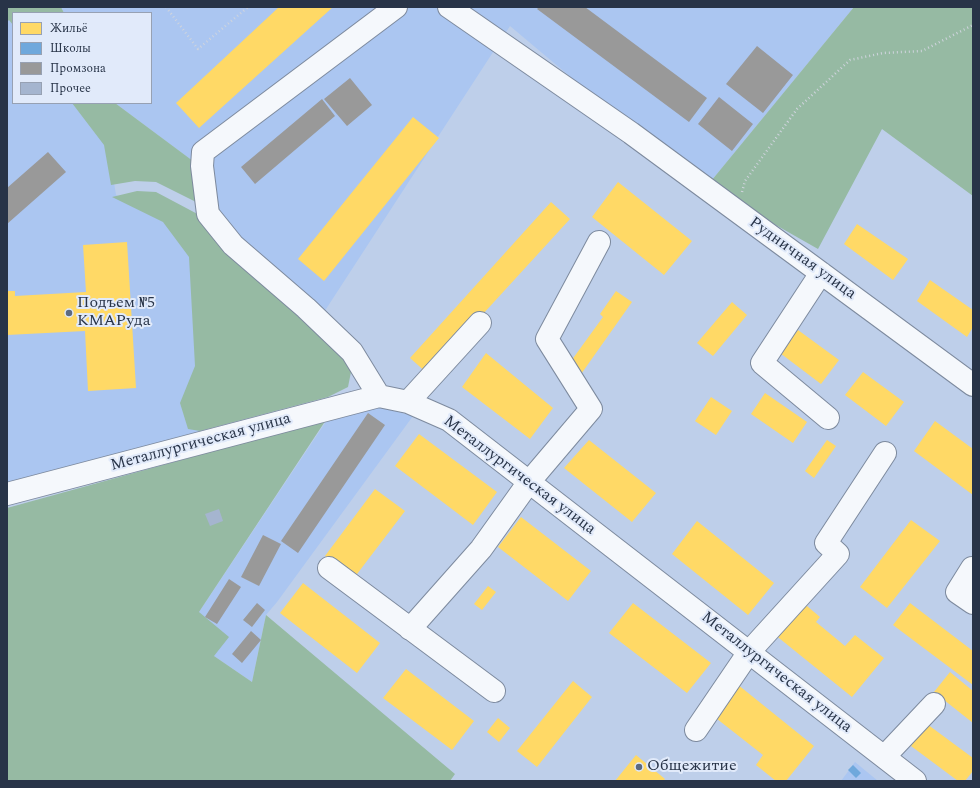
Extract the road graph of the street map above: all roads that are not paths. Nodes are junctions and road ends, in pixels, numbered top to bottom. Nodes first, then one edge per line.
1 (396, 7) edge
2 (449, 7) edge
3 (599, 242) dead end
4 (821, 273) junction
5 (480, 323) dead end
6 (973, 385) edge
7 (379, 396) junction
8 (408, 402) junction
9 (828, 418) dead end
10 (885, 453) dead end
11 (529, 482) junction
12 (7, 494) edge
13 (329, 568) dead end
14 (972, 568) dead end
15 (973, 603) edge
16 (410, 629) junction
17 (749, 652) junction
18 (494, 691) dead end
19 (934, 704) dead end
20 (696, 730) dead end
21 (884, 757) junction
22 (915, 781) edge

1 - 7 street
2 - 4 street, Рудничная улица
3 - 11 street
4 - 6 street, Рудничная улица
4 - 9 street
5 - 8 street
7 - 8 street, Металлургическая улица
7 - 12 street, Металлургическая улица
8 - 11 street, Металлургическая улица
10 - 17 street
11 - 16 street
11 - 17 street, Металлургическая улица
13 - 16 street
14 - 15 street
16 - 18 street
17 - 20 street
17 - 21 street, Металлургическая улица
19 - 21 street
21 - 22 street, Металлургическая улица

